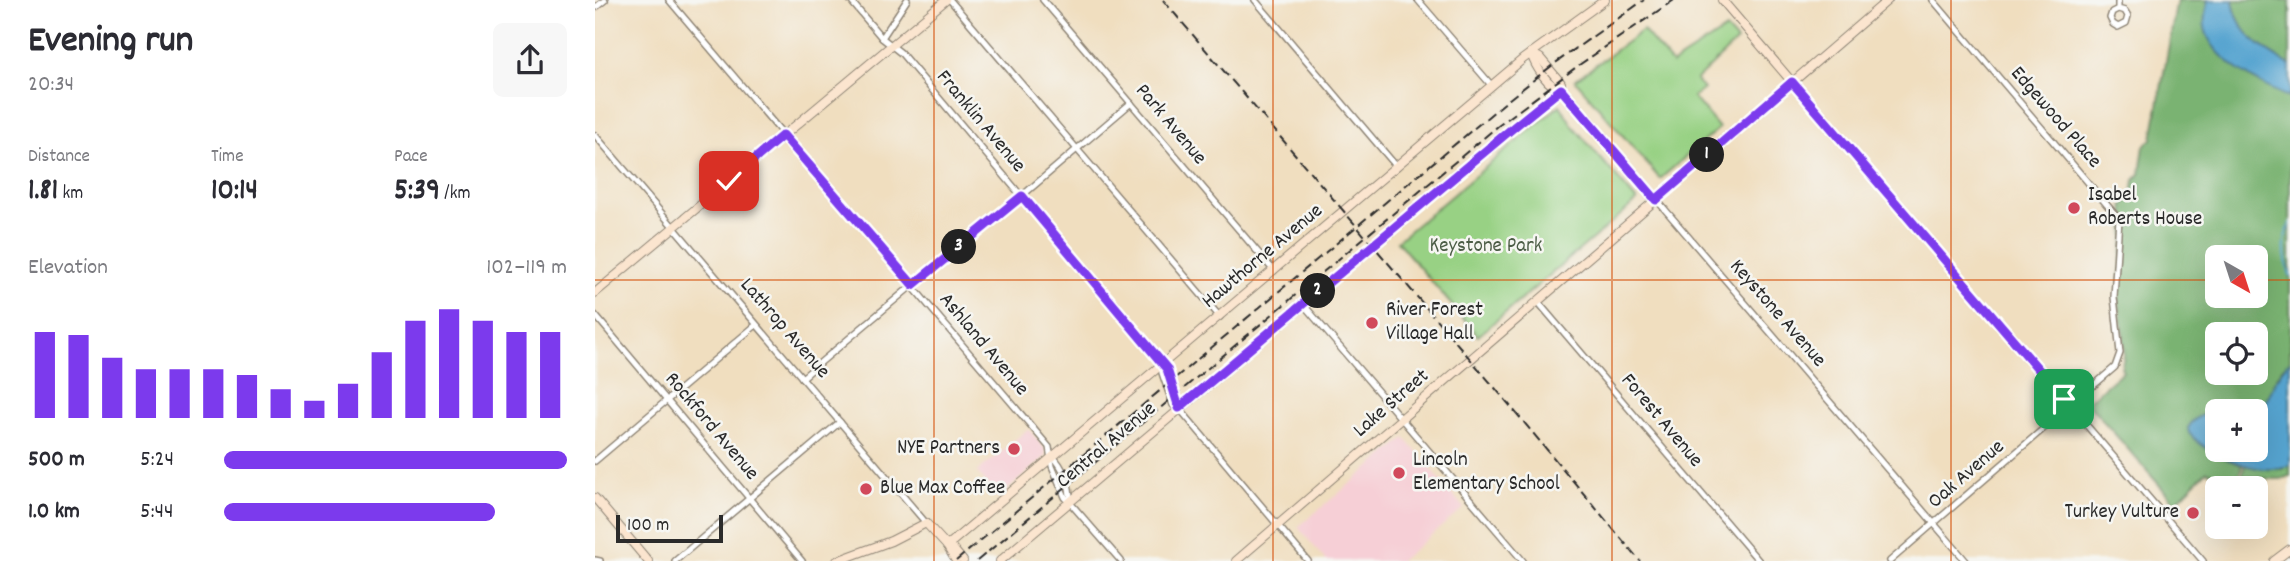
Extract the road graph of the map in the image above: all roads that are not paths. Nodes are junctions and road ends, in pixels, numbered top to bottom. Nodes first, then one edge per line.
1 (605, 0) edge
2 (669, 0) edge
3 (850, 0) edge
4 (907, 0) edge
5 (948, 0) edge
6 (1043, 0) edge
7 (1255, 0) edge
8 (1418, 0) edge
9 (1605, 0) edge
10 (1722, 0) edge
11 (1888, 0) edge
12 (1933, 0) edge
13 (2118, 0) edge
14 (595, 8) edge
15 (2118, 9) dead end
16 (882, 38) junction
17 (892, 45) junction
18 (1531, 53) junction
19 (1792, 82) junction
20 (1492, 86) junction
21 (1561, 89) junction
22 (1131, 103) junction
23 (595, 135) edge
24 (783, 135) junction
25 (1076, 149) junction
26 (1397, 167) junction
27 (1022, 196) junction
28 (1656, 200) junction
29 (674, 227) junction
30 (1274, 271) junction
31 (913, 285) junction
32 (595, 293) edge
33 (1538, 302) junction
34 (1303, 304) junction
35 (595, 315) edge
36 (1220, 317) junction
37 (756, 325) junction
38 (2120, 352) joint
39 (1162, 364) junction
40 (802, 377) junction
41 (667, 400) junction
42 (2070, 406) junction
43 (1179, 408) junction
44 (1402, 419) junction
45 (840, 422) junction
46 (1052, 456) junction
47 (595, 461) edge
48 (595, 498) edge
49 (750, 498) junction
50 (1070, 501) junction
51 (926, 523) junction
52 (1934, 524) junction
53 (1278, 525) junction
54 (947, 546) junction
55 (2290, 549) edge
56 (648, 561) edge
57 (675, 561) edge
58 (802, 561) edge
59 (837, 561) edge
60 (956, 561) edge
61 (964, 561) edge
62 (999, 561) edge
63 (1121, 561) edge
64 (1236, 561) edge
65 (1308, 561) edge
66 (1523, 561) edge
67 (1759, 561) edge
68 (1890, 561) edge
69 (1965, 561) edge
70 (2203, 561) edge
71 (2274, 561) edge

1 - 14 street
2 - 24 street, Ashland Avenue
3 - 16 street, Franklin Avenue
4 - 16 street
5 - 17 street
5 - 25 street
6 - 22 street, Park Avenue
7 - 26 street
8 - 20 street
9 - 18 street, Hawthorne Avenue
10 - 19 street
11 - 19 street, Lake Street
12 - 38 street, Edgewood Place
13 - 15 street
16 - 17 street, Franklin Avenue
17 - 24 street
17 - 27 street, Franklin Avenue
18 - 20 street, Hawthorne Avenue
18 - 21 street, Keystone Avenue
19 - 28 street, Lake Street
19 - 42 street
20 - 26 street, Hawthorne Avenue
21 - 28 street, Keystone Avenue
21 - 34 street, Central Avenue
22 - 25 street
22 - 30 street, Park Avenue
23 - 29 street, Lathrop Avenue
24 - 29 street
24 - 31 street, Ashland Avenue
25 - 27 street
25 - 36 street
26 - 30 street, Hawthorne Avenue
27 - 31 street
27 - 39 street, Franklin Avenue
28 - 33 street, Lake Street
28 - 52 street, Keystone Avenue
29 - 32 street
29 - 37 street, Lathrop Avenue
30 - 36 street, Hawthorne Avenue
31 - 40 street
31 - 46 street, Ashland Avenue
33 - 44 street, Lake Street
33 - 67 street, Forest Avenue
34 - 43 street, Central Avenue
34 - 44 street
35 - 41 street, Rockford Avenue
36 - 39 street, Hawthorne Avenue
37 - 40 street, Lathrop Avenue
37 - 41 street
38 - 42 street, Oak Avenue
39 - 43 street, Franklin Avenue
39 - 46 street, Hawthorne Avenue
40 - 45 street, Lathrop Avenue
41 - 47 street
41 - 49 street, Rockford Avenue
42 - 52 street, Oak Avenue
42 - 70 street
43 - 50 street, Central Avenue
43 - 53 street, Franklin Avenue
44 - 53 street, Lake Street
44 - 66 street
45 - 49 street
45 - 51 street, Lathrop Avenue
46 - 50 street, Ashland Avenue
46 - 54 street, Hawthorne Avenue
48 - 56 street
49 - 57 street
49 - 58 street, Rockford Avenue
50 - 62 street, Central Avenue
50 - 63 street, Ashland Avenue
51 - 54 street, Lathrop Avenue
51 - 59 street
52 - 68 street, Oak Avenue
52 - 69 street, Keystone Avenue
53 - 64 street, Lake Street
53 - 65 street, Franklin Avenue
54 - 60 street, Lathrop Avenue
54 - 61 street, Lathrop Avenue
55 - 71 street

